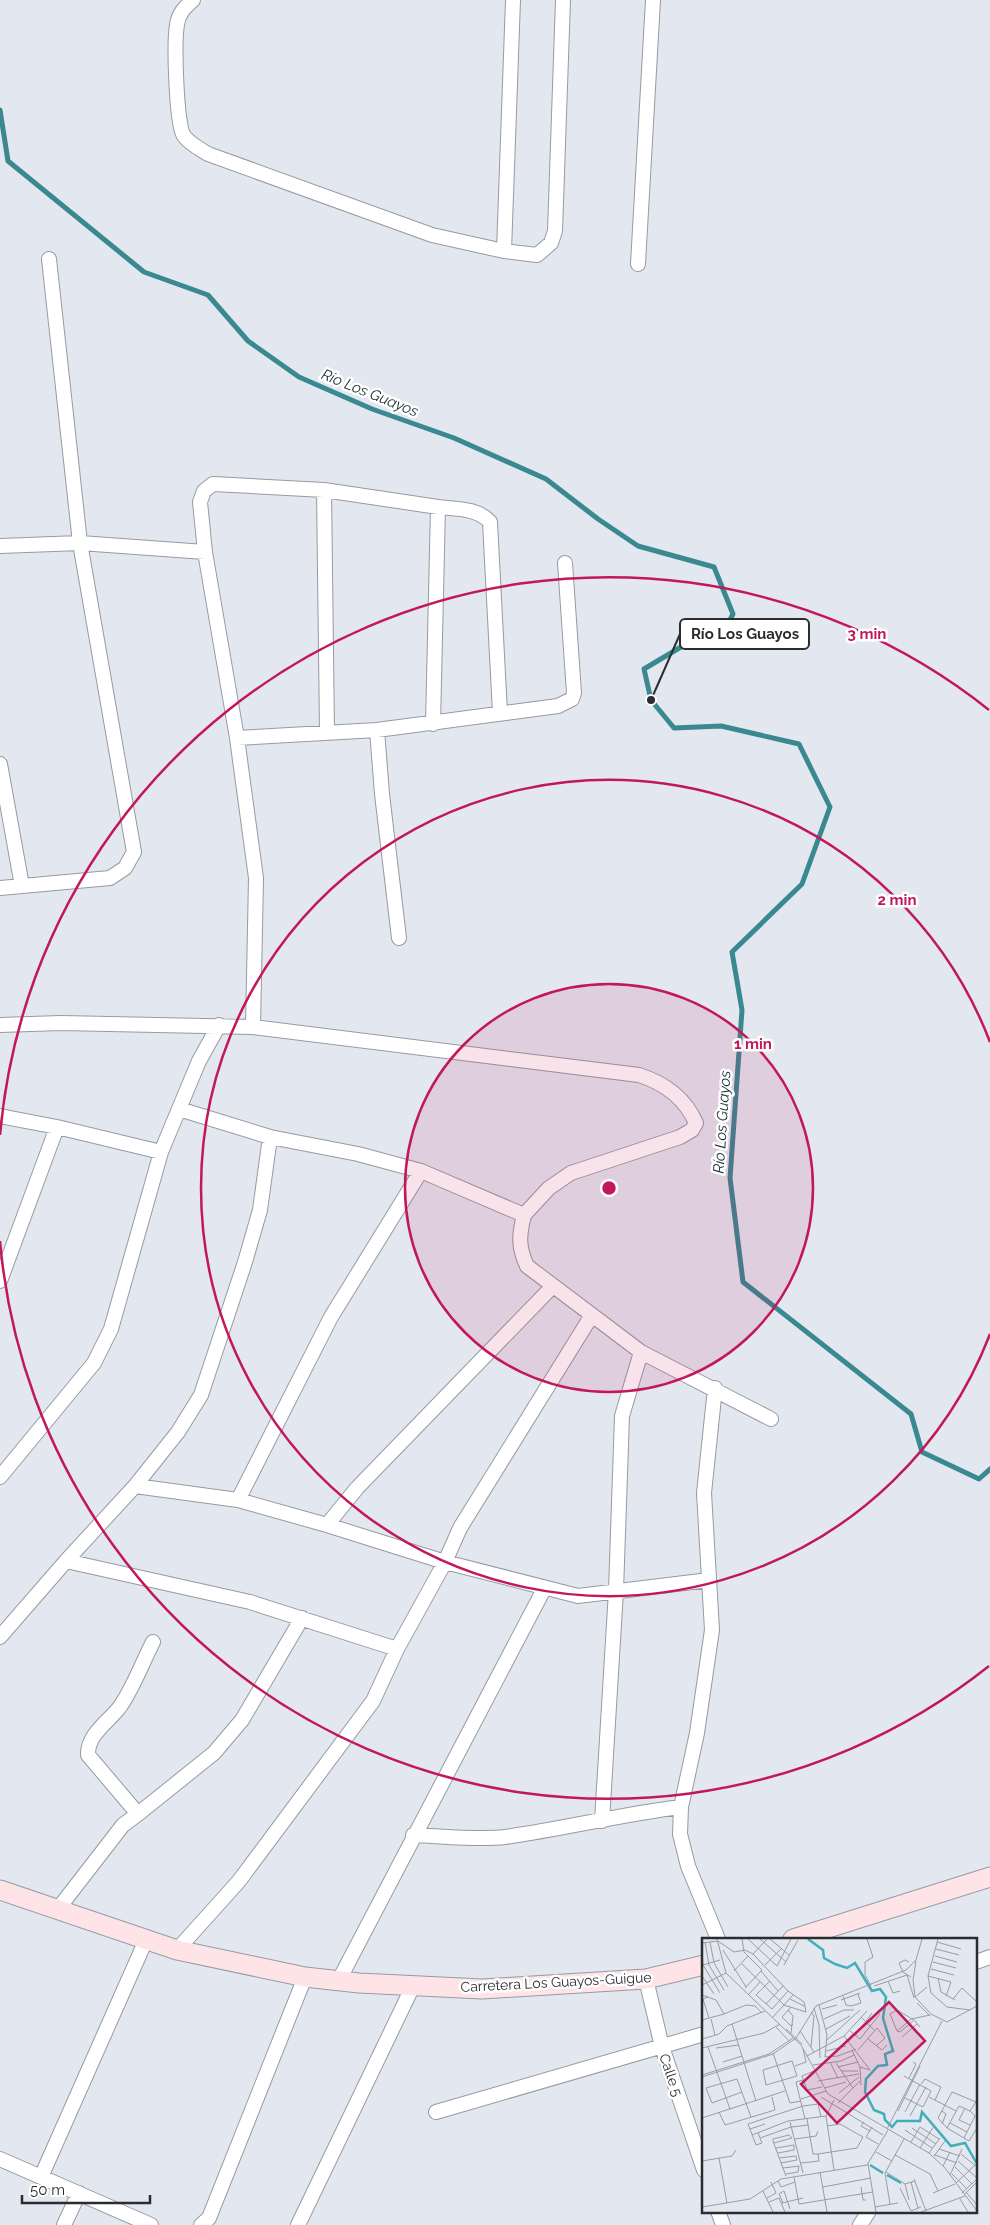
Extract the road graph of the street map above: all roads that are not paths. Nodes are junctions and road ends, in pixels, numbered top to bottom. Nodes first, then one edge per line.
1 (193, 0) edge
2 (514, 0) edge
3 (564, 0) edge
4 (653, 0) edge
5 (504, 251) junction
6 (49, 259) dead end
7 (638, 264) dead end
8 (324, 490) junction
9 (438, 507) junction
10 (80, 543) junction
11 (0, 546) edge
12 (205, 552) junction
13 (565, 564) dead end
14 (500, 713) junction
15 (433, 724) junction
16 (378, 730) junction
17 (327, 732) junction
18 (238, 738) junction
19 (0, 764) edge
20 (22, 886) junction
21 (0, 888) edge
22 (399, 938) dead end
23 (0, 1025) edge
24 (219, 1025) junction
25 (253, 1027) junction
26 (179, 1109) junction
27 (0, 1116) edge
28 (57, 1127) junction
29 (270, 1137) junction
30 (161, 1152) junction
31 (421, 1171) junction
32 (524, 1215) junction
33 (0, 1281) edge
34 (553, 1286) junction
35 (592, 1315) junction
36 (641, 1352) junction
37 (715, 1388) junction
38 (771, 1419) dead end
39 (0, 1477) edge
40 (135, 1486) junction
41 (238, 1500) junction
42 (327, 1525) junction
43 (66, 1561) junction
44 (445, 1562) junction
45 (710, 1580) junction
46 (544, 1589) junction
47 (616, 1591) junction
48 (302, 1618) junction
49 (0, 1636) edge
50 (153, 1642) dead end
51 (397, 1649) junction
52 (681, 1808) junction
53 (138, 1814) junction
54 (602, 1821) junction
55 (413, 1836) junction
56 (990, 1876) edge
57 (0, 1890) edge
58 (58, 1909) junction
59 (718, 1938) edge
60 (796, 1938) edge
61 (146, 1940) junction
62 (177, 1950) junction
63 (990, 1957) edge
64 (978, 1961) edge
65 (702, 1965) edge
66 (305, 1977) junction
67 (646, 1979) junction
68 (339, 1980) junction
69 (413, 1986) junction
70 (702, 2035) edge
71 (662, 2047) junction
72 (436, 2112) dead end
73 (0, 2159) edge
74 (702, 2164) edge
75 (41, 2177) junction
76 (79, 2193) junction
77 (718, 2212) edge
78 (868, 2212) edge
79 (64, 2225) edge
80 (152, 2225) edge
81 (201, 2225) edge
82 (298, 2225) edge
83 (723, 2225) edge
84 (860, 2225) edge

1 - 5 street
2 - 5 street
3 - 5 street
4 - 7 street
6 - 10 street
8 - 9 street
8 - 12 street
8 - 17 street
9 - 14 street
9 - 15 street
10 - 11 street
10 - 12 street
10 - 20 street
12 - 18 street
13 - 14 street
14 - 15 street
15 - 16 street
16 - 17 street
16 - 22 street
17 - 18 street
18 - 25 street
19 - 20 street
20 - 21 street
23 - 24 street
24 - 25 street
24 - 26 street
25 - 32 street
26 - 29 street
26 - 30 street
27 - 28 street
28 - 30 street
28 - 33 street
29 - 31 street
29 - 40 street
30 - 39 street
31 - 32 street
31 - 41 street
32 - 34 street
34 - 35 street
34 - 42 street
35 - 36 street
35 - 44 street
36 - 37 street
36 - 47 street
37 - 38 street
37 - 45 street
40 - 41 street
40 - 43 street
41 - 42 street
42 - 44 street
43 - 48 street
43 - 49 street
44 - 46 street
44 - 51 street
45 - 47 street
45 - 52 street
46 - 47 street
46 - 55 street
47 - 54 street
48 - 51 street
48 - 53 street
50 - 53 street
51 - 62 street
52 - 54 street
52 - 59 street
53 - 58 street
54 - 55 street
55 - 68 street
56 - 60 main road
57 - 58 main road, Carretera Los Guayos-Guigue
58 - 61 main road, Carretera Los Guayos-Guigue
61 - 62 main road, Carretera Los Guayos-Guigue
61 - 75 street
62 - 66 main road, Carretera Los Guayos-Guigue
63 - 64 street
65 - 67 main road, Carretera Los Guayos-Guigue
66 - 68 main road, Carretera Los Guayos-Guigue
66 - 81 street
67 - 69 main road, Carretera Los Guayos-Guigue
67 - 71 street, Calle 5
68 - 69 main road, Carretera Los Guayos-Guigue
69 - 82 street
70 - 71 street
71 - 72 street
71 - 74 street, Calle 5
73 - 75 street
75 - 76 street
76 - 79 street
76 - 80 street
77 - 83 street
78 - 84 street

